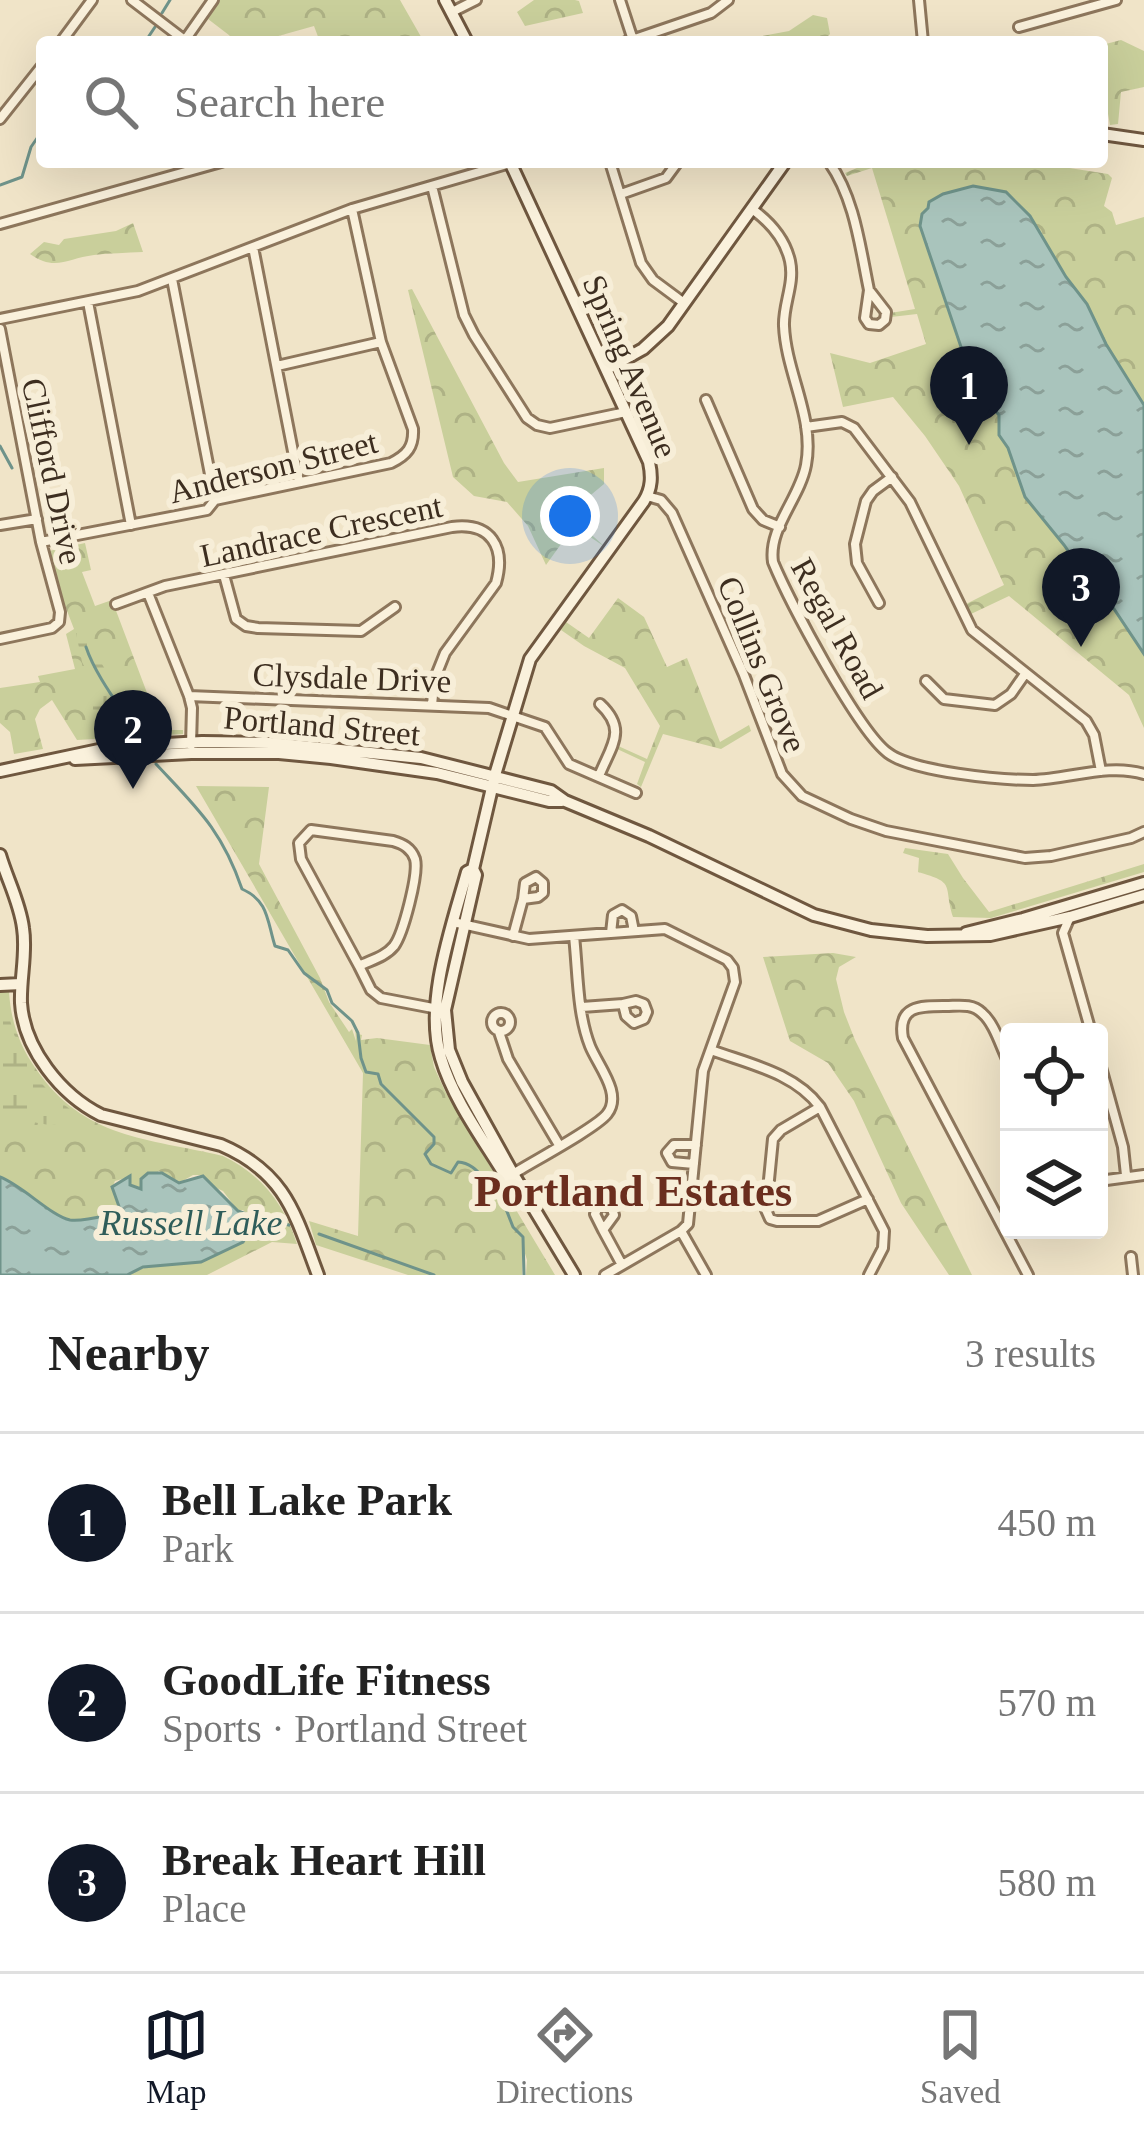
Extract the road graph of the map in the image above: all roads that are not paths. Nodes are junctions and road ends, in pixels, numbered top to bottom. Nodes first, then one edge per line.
1 (92, 0) edge
2 (132, 0) edge
3 (213, 0) edge
4 (476, 0) edge
5 (620, 0) edge
6 (728, 0) edge
7 (919, 0) edge
8 (1116, 0) edge
9 (448, 6) edge
10 (1019, 28) dead end
11 (67, 36) edge
12 (179, 36) edge
13 (189, 36) edge
14 (464, 36) edge
15 (629, 36) edge
16 (644, 36) edge
17 (922, 36) edge
18 (36, 74) edge
19 (0, 119) edge
20 (1108, 135) edge
21 (1144, 140) edge
22 (183, 168) edge
23 (490, 168) edge
24 (513, 168) edge
25 (612, 168) edge
26 (674, 168) edge
27 (780, 168) edge
28 (833, 168) edge
29 (432, 186) junction
30 (621, 194) junction
31 (751, 208) junction
32 (352, 209) junction
33 (0, 224) edge
34 (253, 247) junction
35 (172, 279) junction
36 (869, 290) dead end
37 (88, 302) junction
38 (684, 303) junction
39 (0, 319) edge
40 (0, 329) edge
41 (381, 342) junction
42 (277, 366) junction
43 (608, 369) junction
44 (706, 400) dead end
45 (626, 412) junction
46 (17, 419) junction
47 (0, 422) edge
48 (806, 427) junction
49 (892, 477) junction
50 (299, 482) junction
51 (647, 496) junction
52 (215, 500) junction
53 (37, 519) junction
54 (0, 525) edge
55 (131, 525) junction
56 (780, 527) junction
57 (41, 542) junction
58 (224, 575) junction
59 (148, 592) junction
60 (879, 603) dead end
61 (116, 604) dead end
62 (395, 607) dead end
63 (0, 639) edge
64 (1025, 674) junction
65 (926, 681) dead end
66 (189, 696) junction
67 (432, 704) junction
68 (600, 704) dead end
69 (512, 714) junction
70 (191, 748) junction
71 (0, 771) edge
72 (1101, 771) junction
73 (1144, 774) edge
74 (598, 776) junction
75 (494, 780) junction
76 (636, 793) dead end
77 (1144, 832) edge
78 (0, 855) edge
79 (1144, 883) edge
80 (1144, 895) edge
81 (523, 899) dead end
82 (1070, 917) junction
83 (458, 923) junction
84 (634, 931) junction
85 (611, 933) junction
86 (957, 935) junction
87 (513, 936) junction
88 (574, 936) junction
89 (359, 966) junction
90 (22, 984) junction
91 (0, 985) edge
92 (623, 1004) dead end
93 (582, 1007) junction
94 (441, 1009) junction
95 (1089, 1023) edge
96 (499, 1032) dead end
97 (1000, 1045) edge
98 (711, 1050) junction
99 (1108, 1093) edge
100 (820, 1107) junction
101 (559, 1145) junction
102 (696, 1145) junction
103 (694, 1163) junction
104 (1126, 1175) junction
105 (1144, 1175) edge
106 (510, 1176) junction
107 (1108, 1179) edge
108 (868, 1199) junction
109 (1000, 1212) edge
110 (997, 1214) junction
111 (603, 1230) dead end
112 (681, 1231) junction
113 (1131, 1257) dead end
114 (622, 1265) junction
115 (318, 1275) edge
116 (570, 1275) edge
117 (605, 1275) edge
118 (706, 1275) edge
119 (869, 1275) edge
120 (1028, 1275) edge
121 (1133, 1275) edge

1 - 11 street
2 - 12 street
3 - 13 street
4 - 9 street
5 - 15 street
6 - 16 street
7 - 17 street
8 - 10 street
9 - 14 street
18 - 19 street
20 - 21 street
22 - 33 street
23 - 29 street
24 - 43 street, Spring Avenue
25 - 30 street
26 - 30 street
27 - 31 street
28 - 36 street
29 - 32 street
29 - 45 street
30 - 38 street
31 - 38 street
31 - 48 street, Regal Road
32 - 34 street
32 - 41 street, Anderson Street
34 - 35 street
34 - 42 street
35 - 37 street
35 - 52 street
37 - 39 street
37 - 55 street
38 - 43 street
40 - 46 street, Clifford Drive
41 - 42 street
41 - 50 street, Anderson Street
42 - 50 street
43 - 45 street, Spring Avenue
44 - 56 street
45 - 51 street, Spring Avenue
46 - 47 street
46 - 53 street, Clifford Drive
48 - 49 street
48 - 56 street, Regal Road
49 - 60 street
49 - 64 street
50 - 52 street, Anderson Street
51 - 69 street, Spring Avenue
51 - 77 street, Collins Grove
52 - 55 street, Anderson Street
53 - 54 street
53 - 57 street, Clifford Drive
55 - 57 street, Anderson Street
56 - 72 street, Regal Road
57 - 63 street, Clifford Drive
58 - 59 street, Landrace Crescent
58 - 62 street
58 - 67 street, Landrace Crescent
59 - 61 street, Landrace Crescent
59 - 66 street
64 - 65 street
64 - 72 street
66 - 67 street, Clysdale Drive
66 - 70 street
67 - 69 street, Clysdale Drive
68 - 74 street
69 - 74 street
69 - 75 street, Spring Avenue
70 - 71 street, Portland Street
70 - 75 street, Portland Street
72 - 73 street, Regal Road
74 - 76 street
75 - 83 street, Spring Avenue
75 - 86 street, Portland Street
78 - 90 street
79 - 86 street, Portland Street
80 - 82 street, Portland Street
81 - 87 street
82 - 86 street, Portland Street
82 - 95 street
83 - 87 street
83 - 94 street, Spring Avenue
84 - 85 street
84 - 85 street
84 - 98 street
85 - 88 street
87 - 88 street
88 - 93 street
89 - 89 street
89 - 94 street
90 - 91 street
90 - 115 street
92 - 93 street
93 - 101 street
94 - 106 street, Spring Avenue
96 - 101 street
97 - 110 street
98 - 100 street
98 - 102 street
99 - 104 street
100 - 108 street
100 - 108 street
101 - 106 street
102 - 103 street
102 - 103 street
103 - 112 street
104 - 105 street
104 - 107 street
106 - 116 street, Spring Avenue
108 - 119 street
109 - 110 street
110 - 120 street
111 - 114 street
112 - 114 street
112 - 118 street
113 - 121 street
114 - 117 street

